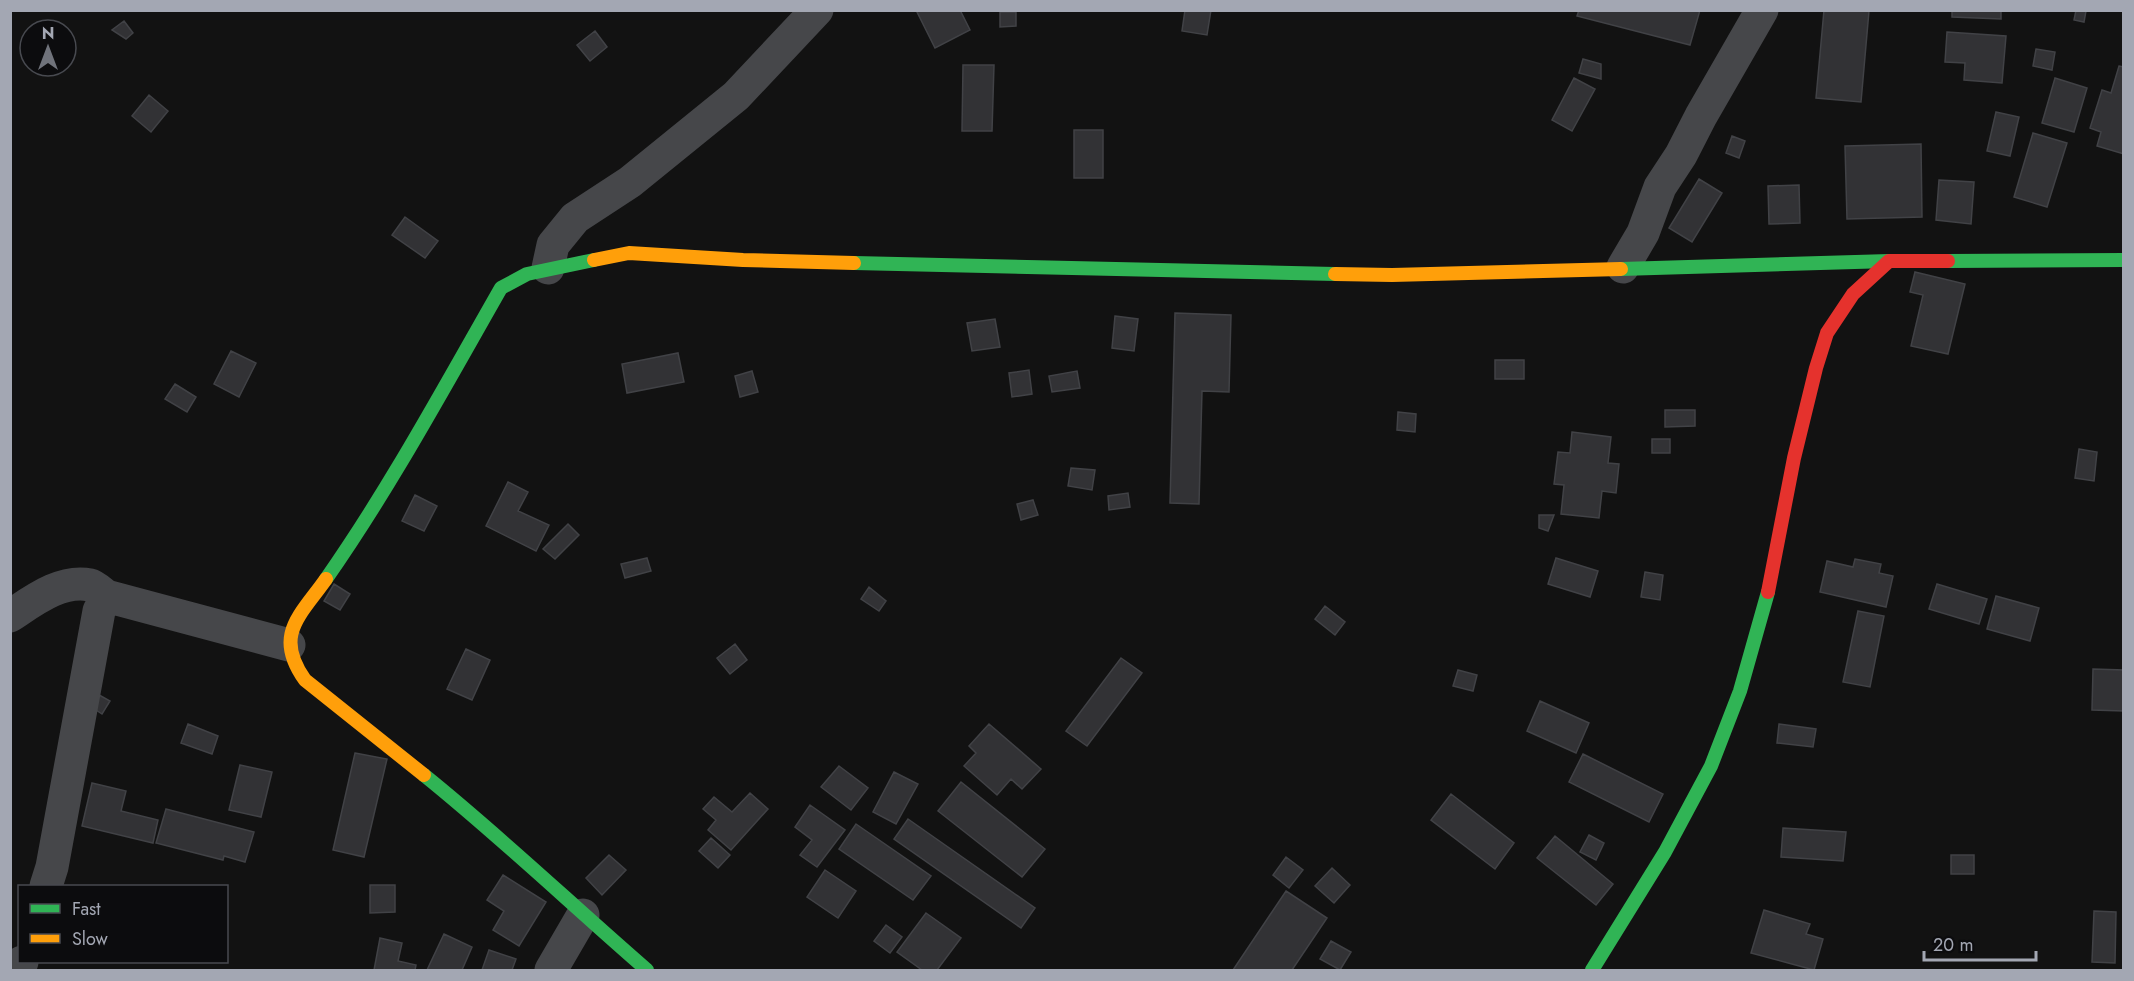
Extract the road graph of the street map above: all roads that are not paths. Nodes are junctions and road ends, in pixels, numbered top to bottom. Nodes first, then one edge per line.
1 (818, 10) edge
2 (1762, 10) edge
3 (2124, 260) edge
4 (1888, 261) junction
5 (1623, 267) junction
6 (548, 268) junction
7 (106, 596) junction
8 (10, 616) edge
9 (289, 645) junction
10 (46, 885) edge
11 (583, 915) junction
12 (551, 970) edge
13 (647, 970) edge
14 (1592, 970) edge

1 - 6 street
2 - 5 street
3 - 4 street
4 - 5 street
4 - 14 street
5 - 6 street
6 - 9 street
7 - 8 street
7 - 9 street
7 - 10 street
9 - 11 street
11 - 12 street
11 - 13 street

